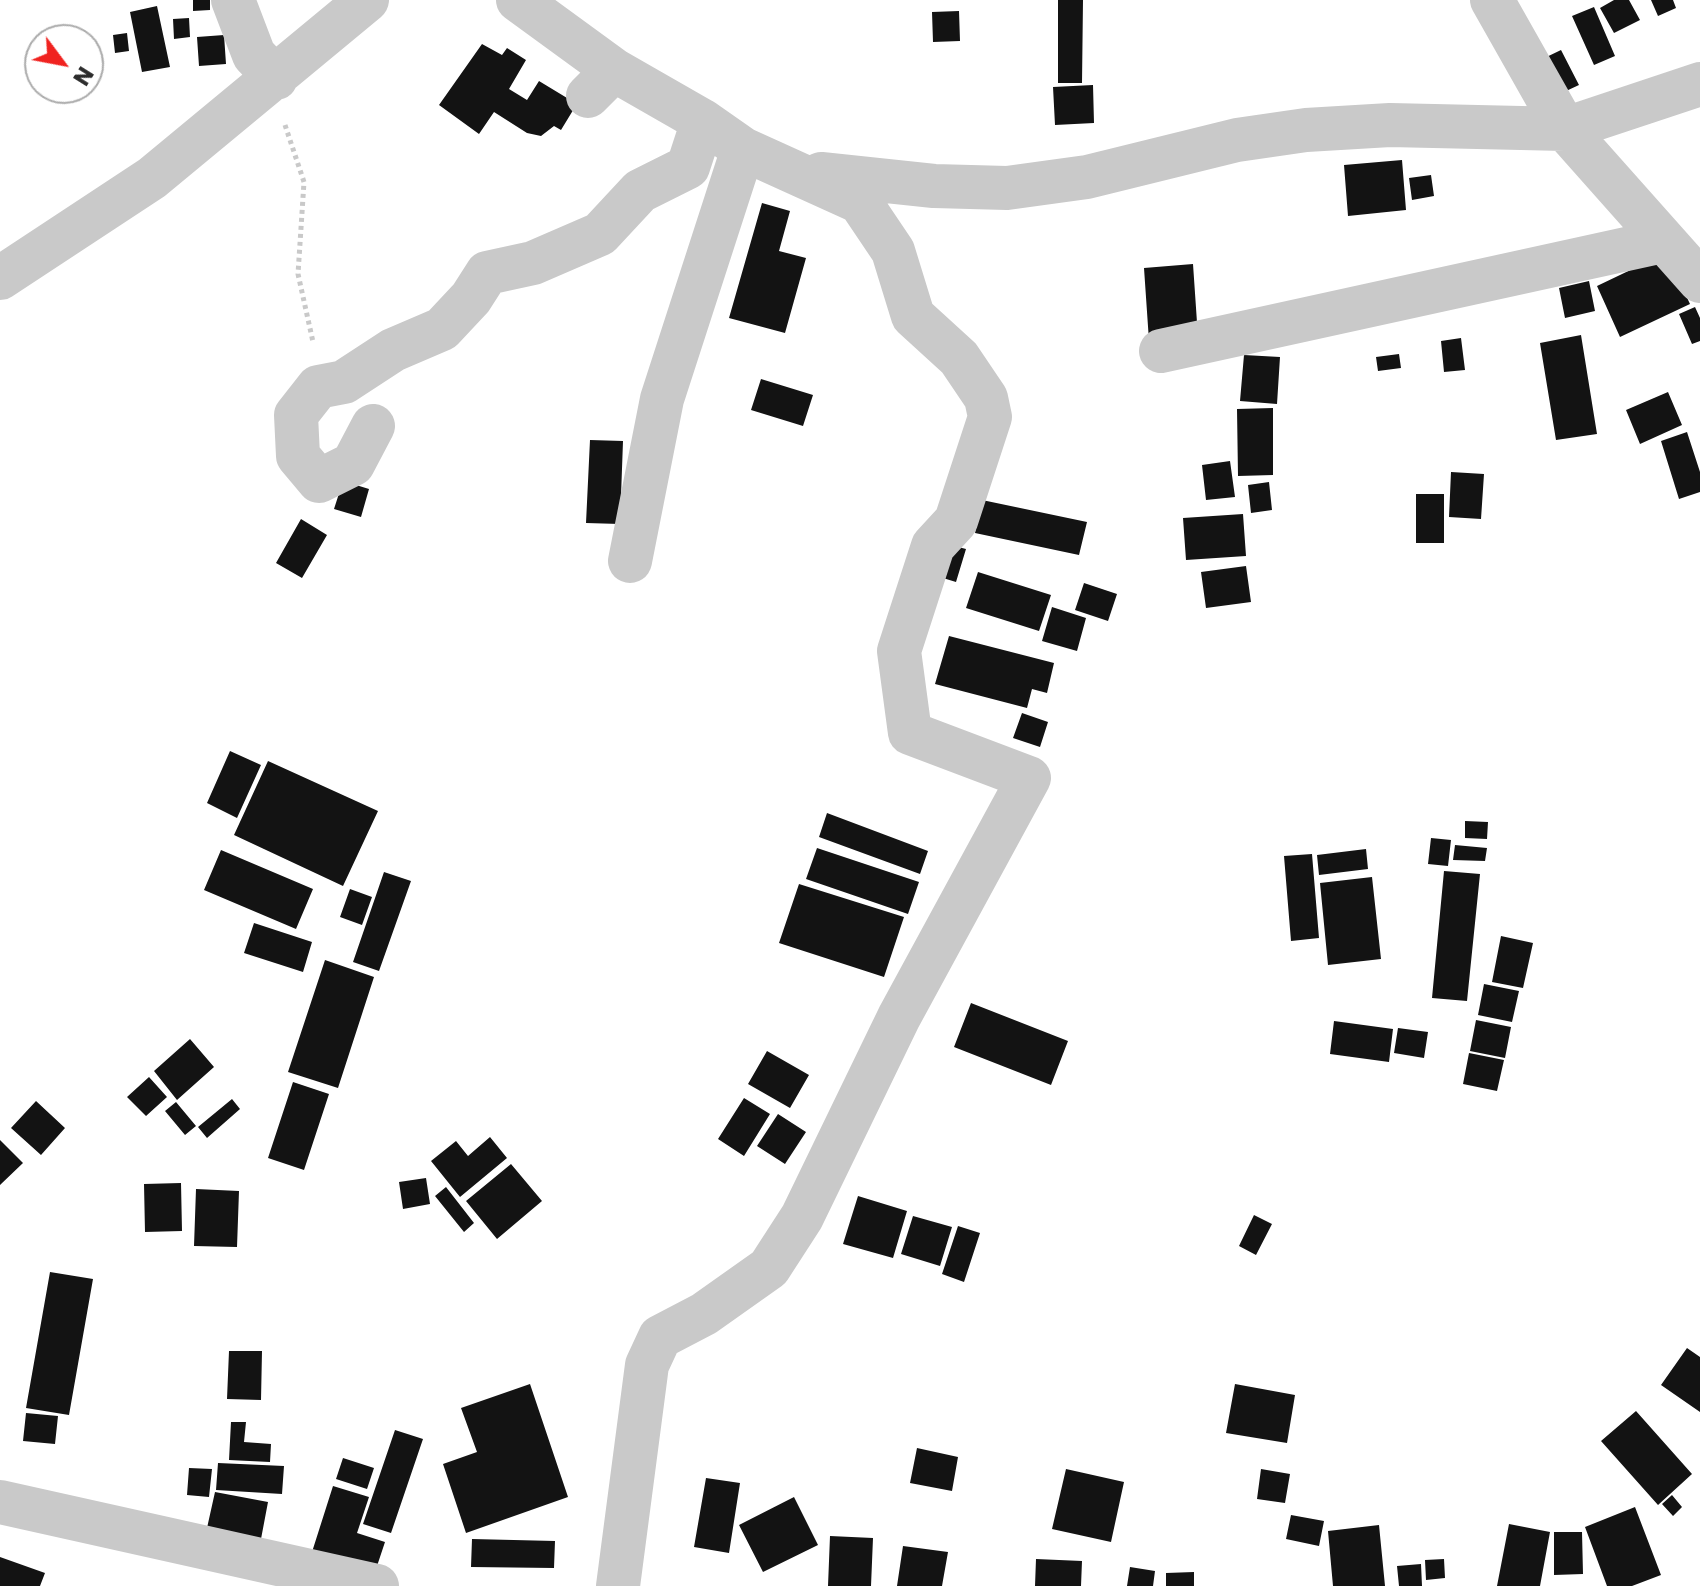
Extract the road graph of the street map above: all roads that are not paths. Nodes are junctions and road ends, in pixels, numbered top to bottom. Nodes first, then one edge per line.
1 (233, 0) edge
2 (367, 0) edge
3 (518, 0) edge
4 (1492, 0) edge
5 (276, 78) junction
6 (1700, 84) edge
7 (703, 121) junction
8 (1565, 129) junction
9 (743, 149) junction
10 (791, 171) junction
11 (1663, 241) junction
12 (0, 278) edge
13 (1700, 281) edge
14 (1161, 351) dead end
15 (373, 426) dead end
16 (630, 561) dead end
17 (0, 1502) edge
18 (377, 1586) edge
19 (618, 1586) edge

1 - 5 street
2 - 5 street
3 - 7 street
4 - 8 street
5 - 12 street
6 - 8 street
7 - 9 street
7 - 15 street
8 - 10 street
8 - 11 street
9 - 10 street
9 - 16 street
10 - 19 street
11 - 13 street
11 - 14 street
17 - 18 street

